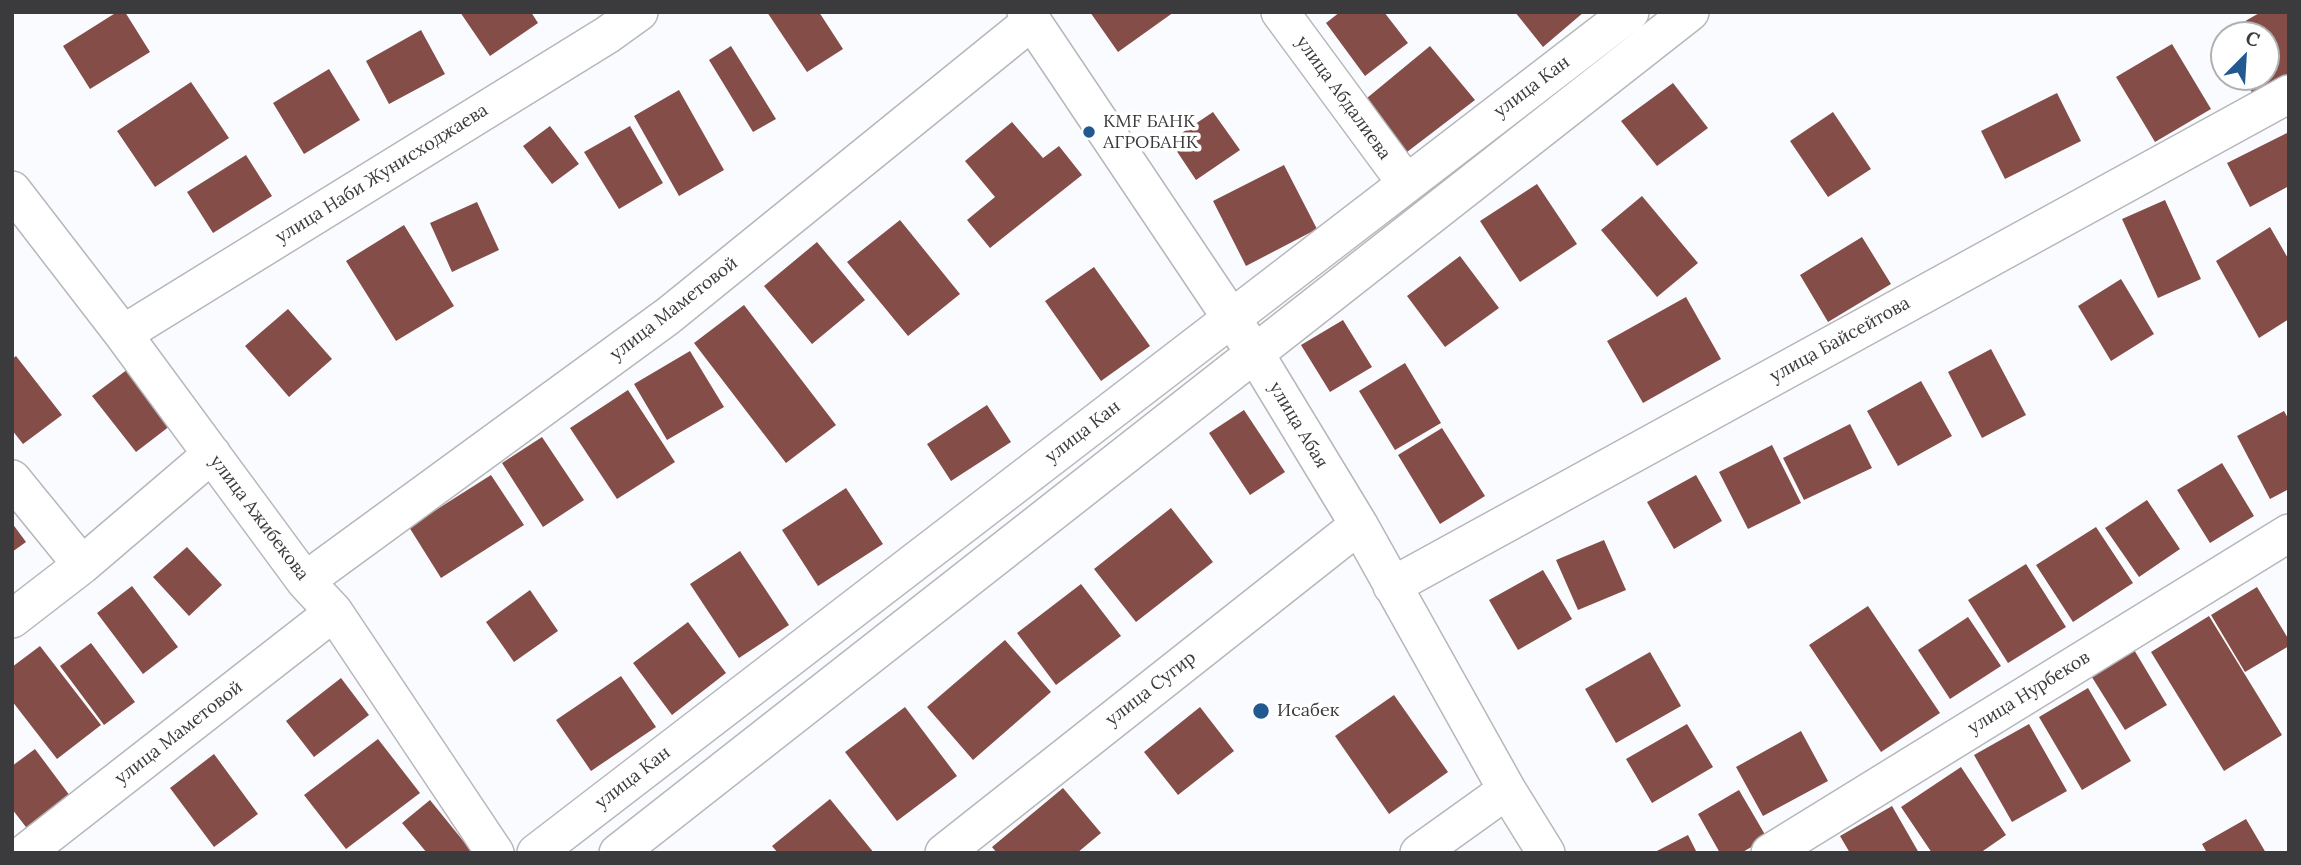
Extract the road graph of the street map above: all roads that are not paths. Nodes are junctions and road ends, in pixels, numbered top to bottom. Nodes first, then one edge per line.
1 (639, 12) edge
2 (1280, 12) edge
3 (1630, 12) edge
4 (1690, 12) edge
5 (1029, 17) edge
6 (2289, 94) edge
7 (1406, 183) junction
8 (12, 190) edge
9 (1232, 318) junction
10 (123, 334) junction
11 (1254, 352) junction
12 (212, 454) junction
13 (12, 479) edge
14 (1359, 525) junction
15 (2289, 534) edge
16 (82, 565) junction
17 (305, 581) junction
18 (1392, 586) junction
19 (334, 612) junction
20 (12, 619) edge
21 (1507, 790) junction
22 (24, 853) edge
23 (495, 853) edge
24 (536, 853) edge
25 (618, 853) edge
26 (944, 853) edge
27 (1419, 853) edge
28 (1546, 853) edge
29 (1770, 853) edge

1 - 10 street, улица Наби Жунисходжаева
2 - 7 street, улица Абдалиева
3 - 7 street, улица Кан
4 - 11 street
5 - 9 street, улица Абая
5 - 17 street, улица Маметовой
6 - 18 street, улица Байсейтова
7 - 9 street, улица Кан
8 - 10 street, улица Ажибекова
9 - 11 street, улица Абая
9 - 24 street, улица Кан
10 - 12 street, улица Ажибекова
11 - 14 street, улица Абая
11 - 25 street
12 - 16 street
12 - 17 street, улица Ажибекова
13 - 16 street
14 - 18 street, улица Абая
14 - 26 street, улица Сугир
15 - 29 street, улица Нурбеков
16 - 20 street
17 - 19 street, улица Ажибекова
18 - 21 street, улица Абая
19 - 22 street, улица Маметовой
19 - 23 street, улица Ажибекова
21 - 27 street
21 - 28 street, улица Абая

